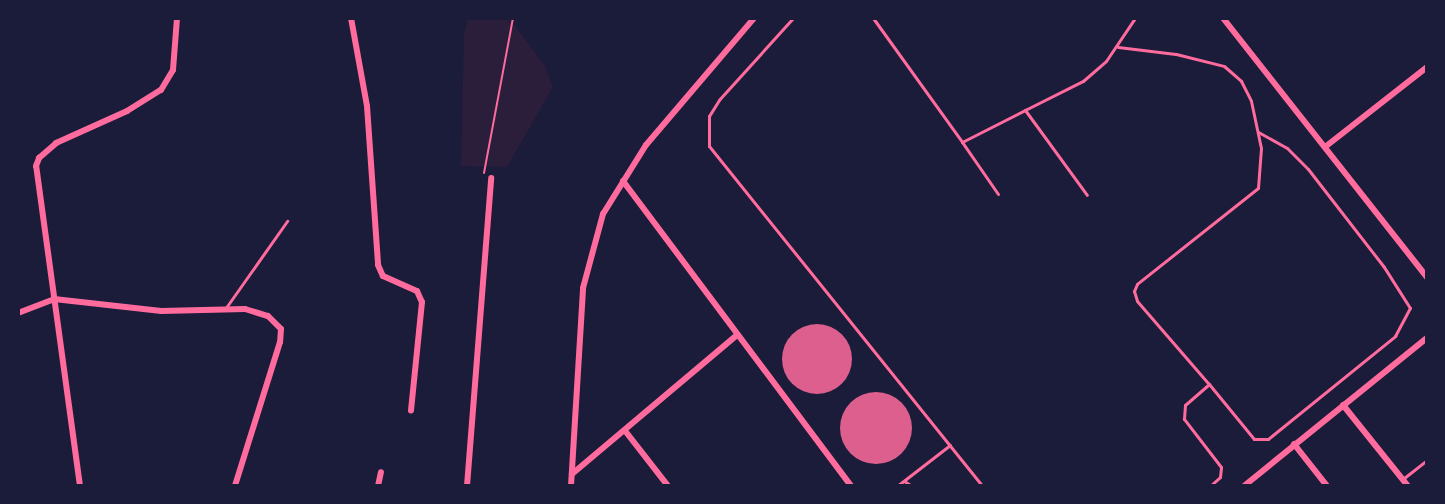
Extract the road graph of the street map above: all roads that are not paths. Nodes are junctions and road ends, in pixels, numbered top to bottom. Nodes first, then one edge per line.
1 (177, 18) edge
2 (351, 18) edge
3 (754, 18) edge
4 (793, 18) edge
5 (873, 18) edge
6 (1135, 18) edge
7 (1223, 18) edge
8 (1118, 47) junction
9 (1427, 67) edge
10 (1025, 110) junction
11 (1258, 132) junction
12 (962, 142) junction
13 (1325, 147) junction
14 (491, 178) dead end
15 (622, 181) junction
16 (998, 194) dead end
17 (1087, 195) dead end
18 (287, 221) dead end
19 (1427, 277) edge
20 (54, 299) junction
21 (224, 310) junction
22 (18, 313) edge
23 (736, 336) junction
24 (1427, 338) edge
25 (1209, 384) junction
26 (1343, 405) junction
27 (411, 410) dead end
28 (626, 432) junction
29 (1294, 444) junction
30 (950, 445) junction
31 (1427, 460) edge
32 (381, 472) dead end
33 (572, 474) junction
34 (1403, 480) junction
35 (904, 481) junction
36 (80, 486) edge
37 (235, 486) edge
38 (378, 486) edge
39 (468, 486) edge
40 (571, 486) edge
41 (668, 486) edge
42 (851, 486) edge
43 (897, 486) edge
44 (912, 486) edge
45 (982, 486) edge
46 (1210, 486) edge
47 (1244, 486) edge
48 (1327, 486) edge
49 (1408, 486) edge

1 - 20 street
2 - 27 street
3 - 15 street
4 - 30 lane
5 - 12 lane
6 - 8 lane
7 - 13 street
8 - 10 lane
8 - 11 lane
9 - 13 street
10 - 12 lane
10 - 17 lane
11 - 25 lane
11 - 25 lane
12 - 16 lane
13 - 19 street
14 - 39 street
15 - 23 street
15 - 33 street
18 - 21 lane
20 - 21 street
20 - 22 street
20 - 36 street
21 - 37 street
23 - 28 street
23 - 42 street
24 - 26 street
25 - 46 lane
26 - 29 street
26 - 34 street
28 - 33 street
28 - 41 street
29 - 47 street
29 - 48 street
30 - 35 lane
30 - 45 lane
31 - 34 lane
32 - 38 street
33 - 40 street
34 - 49 street
35 - 43 lane
35 - 44 lane

